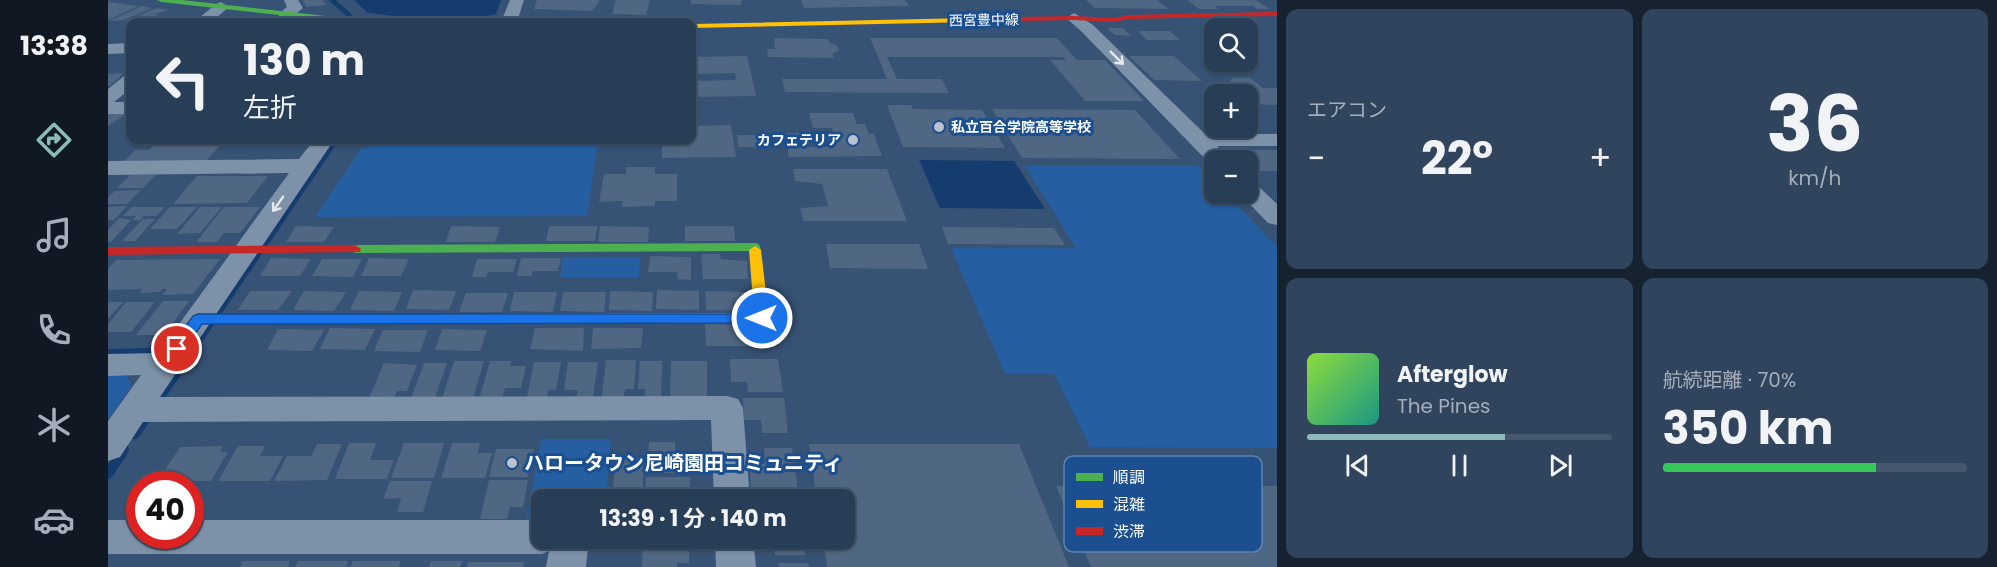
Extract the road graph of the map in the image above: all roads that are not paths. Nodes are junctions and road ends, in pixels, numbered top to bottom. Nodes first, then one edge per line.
1 (160, 0) edge
2 (517, 0) edge
3 (192, 2) edge
4 (221, 7) junction
5 (288, 7) edge
6 (1277, 14) edge
7 (1212, 15) junction
8 (207, 18) edge
9 (336, 18) edge
10 (510, 18) edge
11 (1074, 18) junction
12 (1216, 18) edge
13 (1114, 20) junction
14 (1204, 25) edge
15 (696, 26) edge
16 (126, 48) edge
17 (108, 49) edge
18 (126, 83) edge
19 (110, 97) edge
20 (126, 106) edge
21 (1199, 140) junction
22 (1277, 140) edge
23 (321, 144) edge
24 (1209, 150) edge
25 (305, 166) junction
26 (118, 168) edge
27 (108, 186) edge
28 (1258, 199) edge
29 (1277, 218) edge
30 (256, 249) junction
31 (108, 251) edge
32 (202, 319) junction
33 (166, 364) junction
34 (108, 365) edge
35 (147, 410) junction
36 (108, 447) edge
37 (731, 489) edge
38 (108, 537) edge
39 (531, 537) edge
40 (568, 549) edge
41 (735, 549) edge
42 (566, 567) edge
43 (736, 567) edge

1 - 3 street
2 - 10 street
3 - 4 street
4 - 5 street
4 - 8 street
5 - 9 street
6 - 7 street, 西宮豊中線
7 - 12 street
7 - 13 street, 西宮豊中線
11 - 13 street, 西宮豊中線
11 - 15 street, 西宮豊中線
11 -> 21 street
13 - 14 street
16 - 17 street
18 - 19 street
19 - 20 street
21 - 22 street
21 - 24 street
23 - 25 street
25 - 26 street
25 -> 30 street
26 - 27 street
28 - 29 street
30 - 31 street
30 - 32 street
30 - 32 street
32 - 33 street
33 - 34 street
33 - 35 street
35 - 36 street
35 - 37 street
38 - 39 street
40 - 42 street
41 - 43 street

